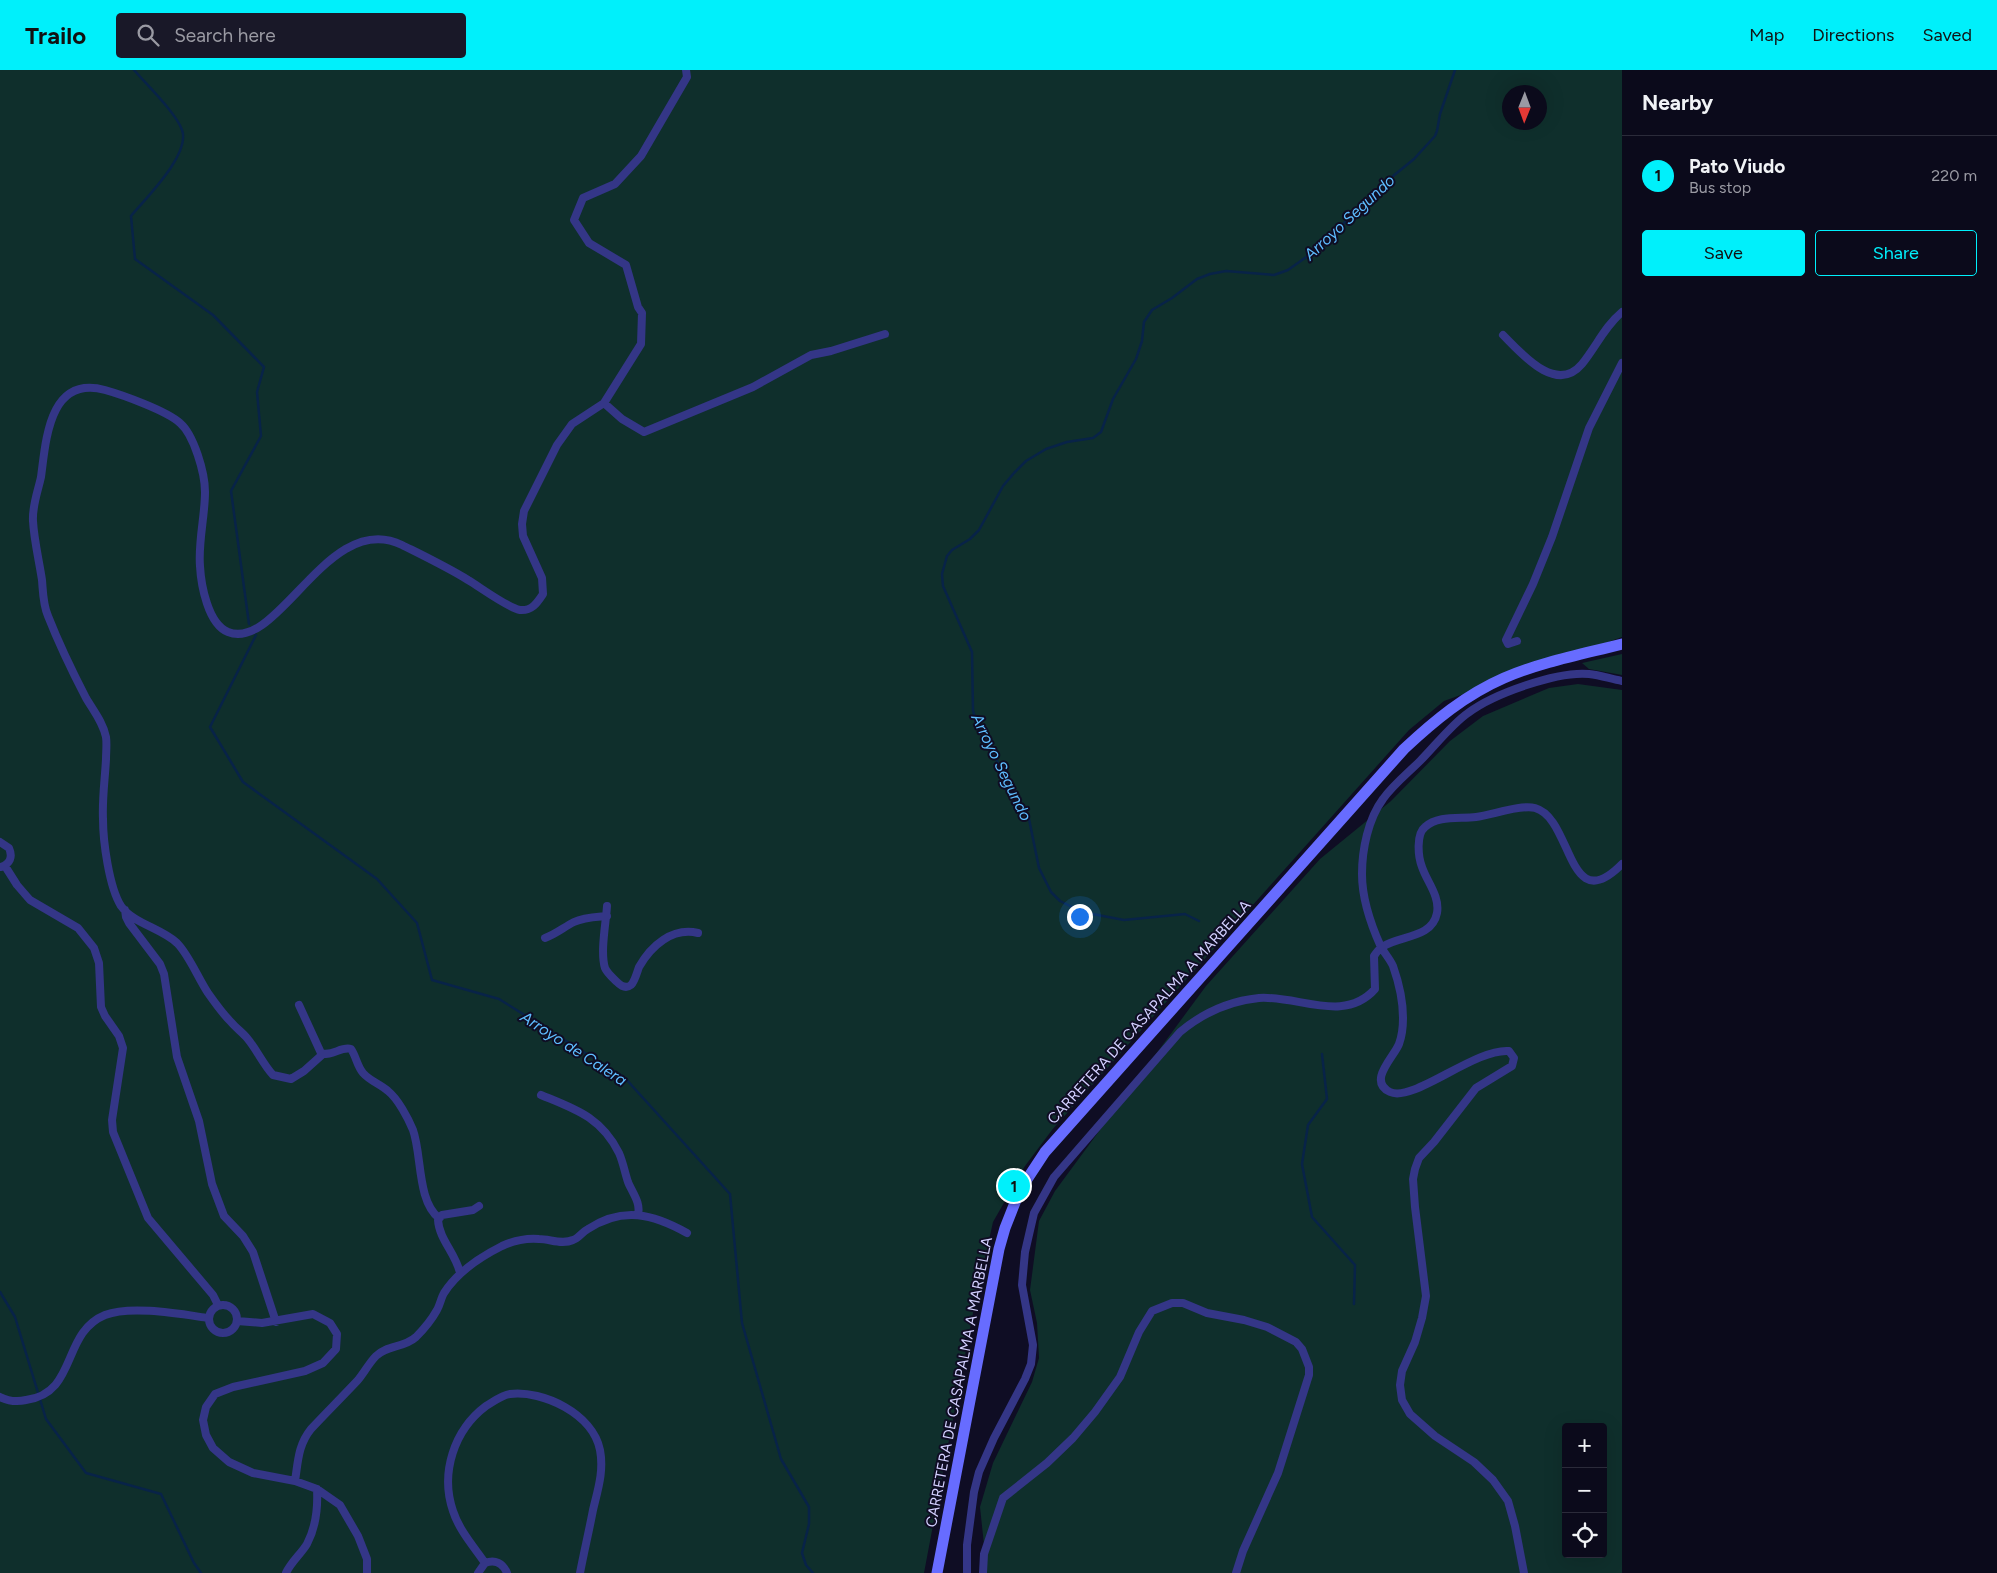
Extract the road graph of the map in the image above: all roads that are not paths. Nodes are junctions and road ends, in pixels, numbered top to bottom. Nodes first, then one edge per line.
1 (686, 70) edge
2 (1622, 312) edge
3 (885, 334) dead end
4 (1503, 335) dead end
5 (1622, 363) edge
6 (604, 403) junction
7 (1517, 641) dead end
8 (1622, 644) edge
9 (1622, 681) edge
10 (0, 842) edge
11 (1622, 864) edge
12 (2, 866) edge
13 (607, 906) dead end
14 (125, 910) junction
15 (606, 916) junction
16 (698, 933) dead end
17 (545, 938) dead end
18 (1382, 947) junction
19 (299, 1005) dead end
20 (323, 1054) junction
21 (541, 1095) dead end
22 (480, 1206) dead end
23 (638, 1214) junction
24 (439, 1218) junction
25 (687, 1232) dead end
26 (460, 1273) junction
27 (218, 1305) junction
28 (208, 1318) junction
29 (237, 1321) junction
30 (276, 1322) junction
31 (0, 1397) edge
32 (295, 1481) junction
33 (317, 1489) junction
34 (485, 1563) junction
35 (286, 1573) edge
36 (367, 1573) edge
37 (478, 1573) edge
38 (507, 1573) edge
39 (580, 1573) edge
40 (937, 1573) edge
41 (967, 1573) edge
42 (983, 1573) edge
43 (1236, 1573) edge
44 (1524, 1573) edge

1 - 6 street
2 - 4 street
3 - 6 street
5 - 7 street
6 - 14 street
8 - 40 main road, CARRETERA DE CASAPALMA A MARBELLA
9 - 18 street
10 - 12 street
11 - 18 street
12 - 27 street
13 - 15 street
14 - 20 street
14 - 30 street
15 - 16 street
15 - 17 street
18 - 41 street
18 - 44 street
19 - 20 street
20 - 24 street
21 - 23 street
22 - 24 street
23 - 25 street
23 - 26 street
24 - 26 street
26 - 32 street
27 - 28 street
27 - 29 street
28 - 29 street
28 - 31 street
29 - 30 street
30 - 32 street
32 - 33 street
33 - 35 street
33 - 36 street
34 - 37 street
34 - 38 street
34 - 39 street
42 - 43 street

